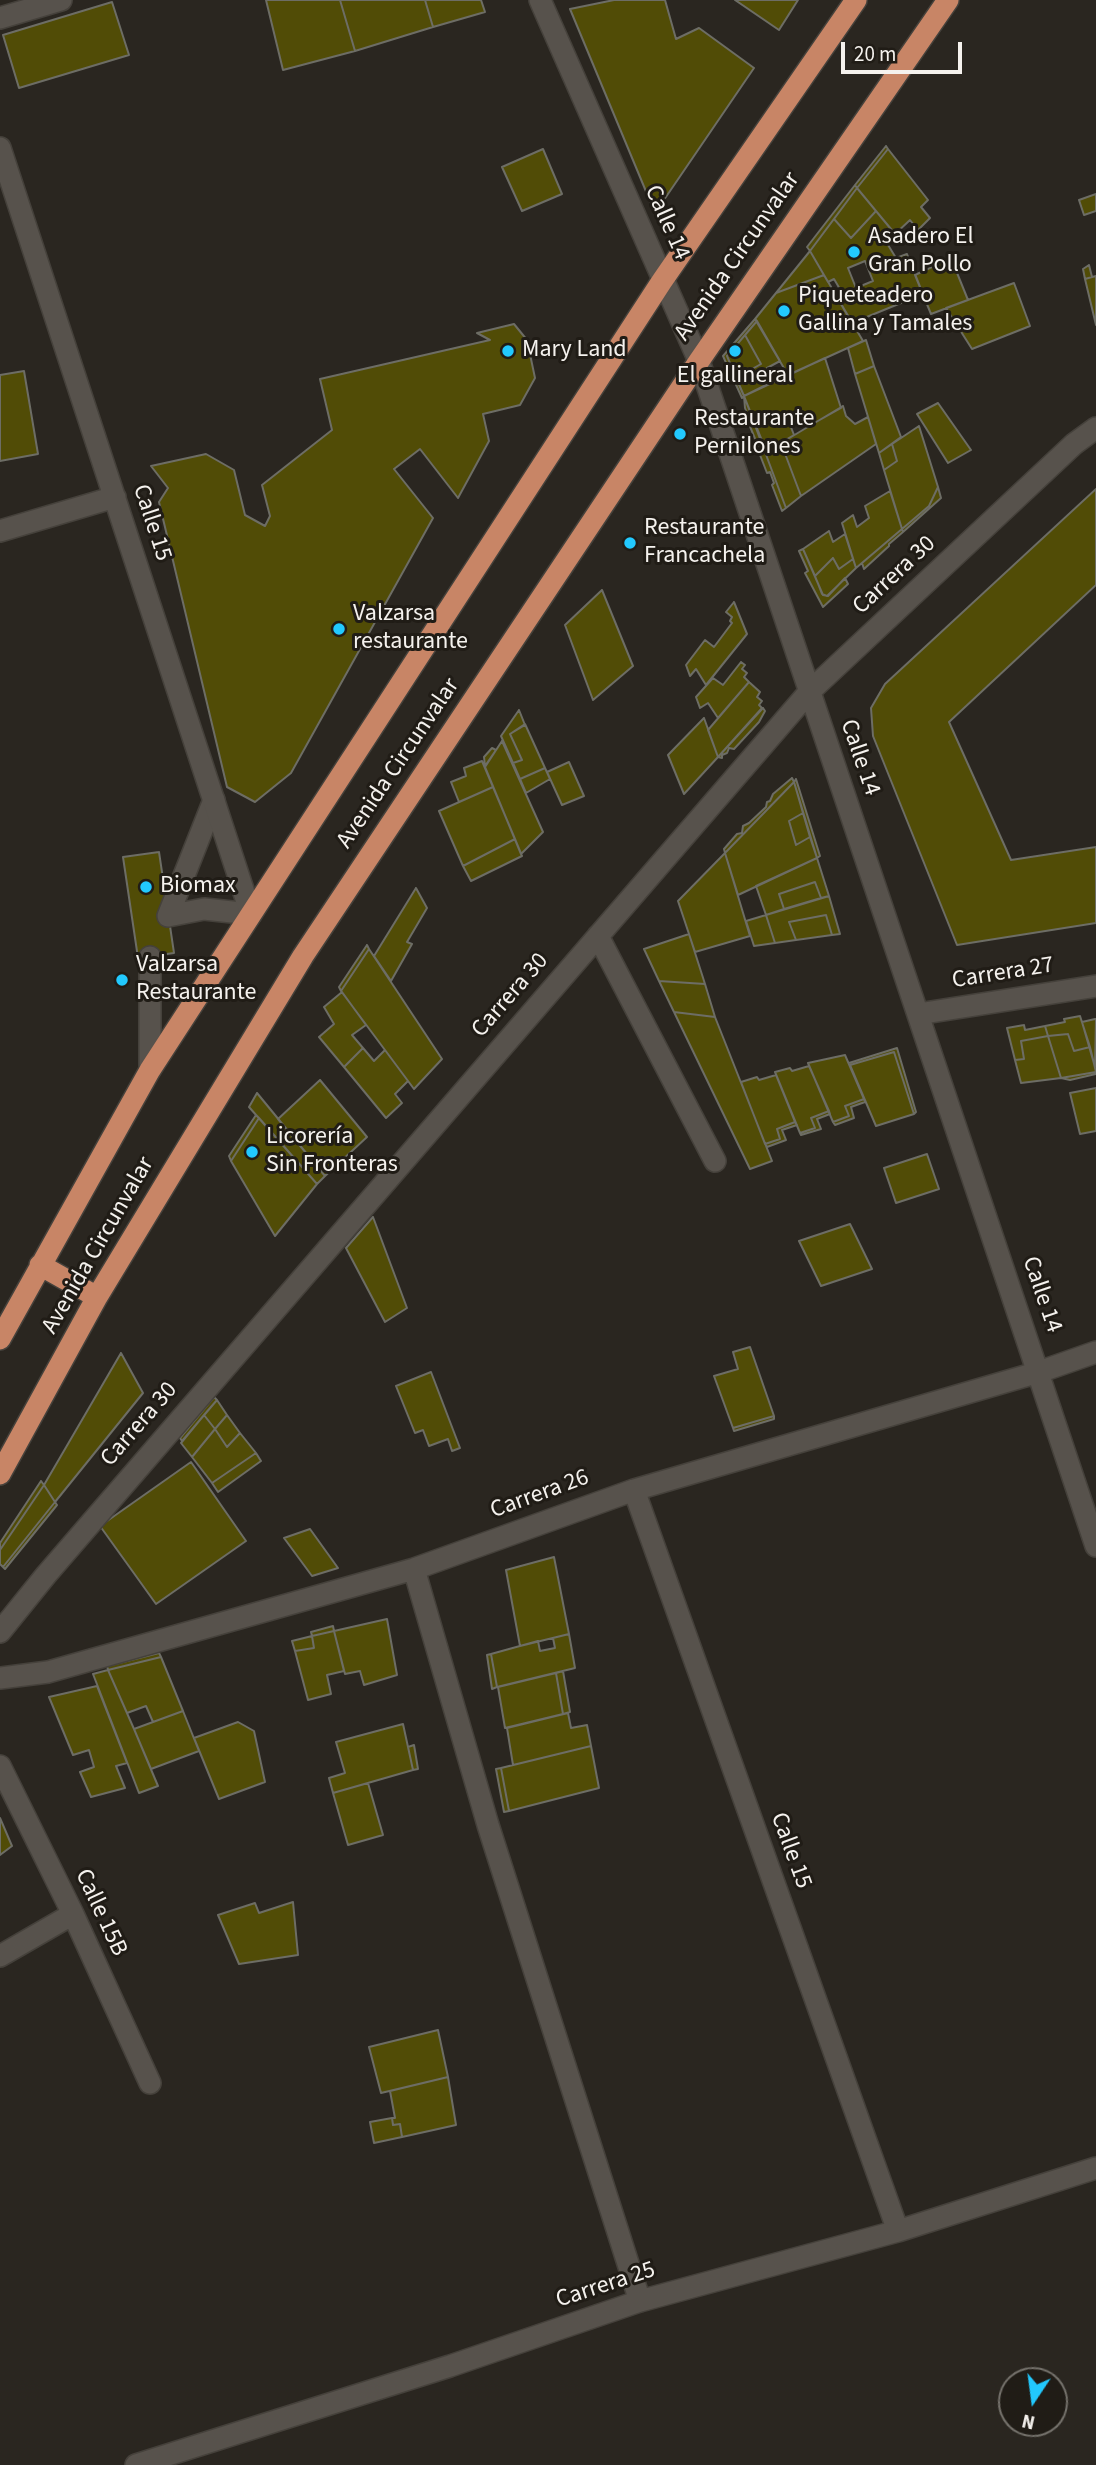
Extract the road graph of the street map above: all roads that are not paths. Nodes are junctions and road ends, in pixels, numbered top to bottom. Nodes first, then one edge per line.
1 (61, 0) edge
2 (540, 0) edge
3 (856, 0) edge
4 (948, 0) edge
5 (0, 18) edge
6 (0, 148) edge
7 (662, 281) junction
8 (699, 361) junction
9 (1096, 428) edge
10 (115, 497) junction
11 (0, 531) edge
12 (809, 692) junction
13 (214, 800) junction
14 (251, 914) junction
15 (598, 936) junction
16 (150, 957) dead end
17 (1096, 986) edge
18 (918, 1014) junction
19 (150, 1070) junction
20 (715, 1161) dead end
21 (40, 1265) junction
22 (97, 1297) junction
23 (0, 1339) edge
24 (1096, 1352) edge
25 (1039, 1372) junction
26 (0, 1474) edge
27 (634, 1490) junction
28 (1096, 1546) edge
29 (414, 1569) junction
30 (0, 1632) edge
31 (0, 1678) edge
32 (0, 1766) edge
33 (73, 1914) junction
34 (0, 1956) edge
35 (150, 2083) dead end
36 (1096, 2168) edge
37 (898, 2231) junction
38 (640, 2301) junction
39 (136, 2465) edge

1 - 5 street
2 - 7 street, Calle 14
3 - 7 highway, Avenida Circunvalar
4 - 8 highway, Avenida Circunvalar
6 - 10 street, Calle 15
7 - 8 street, Calle 14
7 - 14 highway, Avenida Circunvalar
8 - 12 street, Calle 14
8 - 22 highway, Avenida Circunvalar
9 - 12 street, Carrera 30
10 - 11 street
10 - 13 street, Calle 15
12 - 15 street, Carrera 30
12 - 18 street, Calle 14
13 - 14 street, Calle 15
13 - 14 street
14 - 19 highway, Avenida Circunvalar
15 - 20 street
15 - 30 street, Carrera 30
16 - 19 street
17 - 18 street, Carrera 27
18 - 25 street, Calle 14
19 - 21 highway, Avenida Circunvalar
21 - 22 highway
21 - 23 highway, Avenida Circunvalar
22 - 26 highway, Avenida Circunvalar
24 - 25 street, Carrera 26
25 - 27 street, Carrera 26
25 - 28 street, Calle 14
27 - 29 street, Carrera 26
27 - 37 street, Calle 15
29 - 31 street, Carrera 26
29 - 38 street
32 - 33 street, Calle 15B
33 - 34 street
33 - 35 street, Calle 15B
36 - 37 street, Carrera 25
37 - 38 street, Carrera 25
38 - 39 street, Carrera 25

